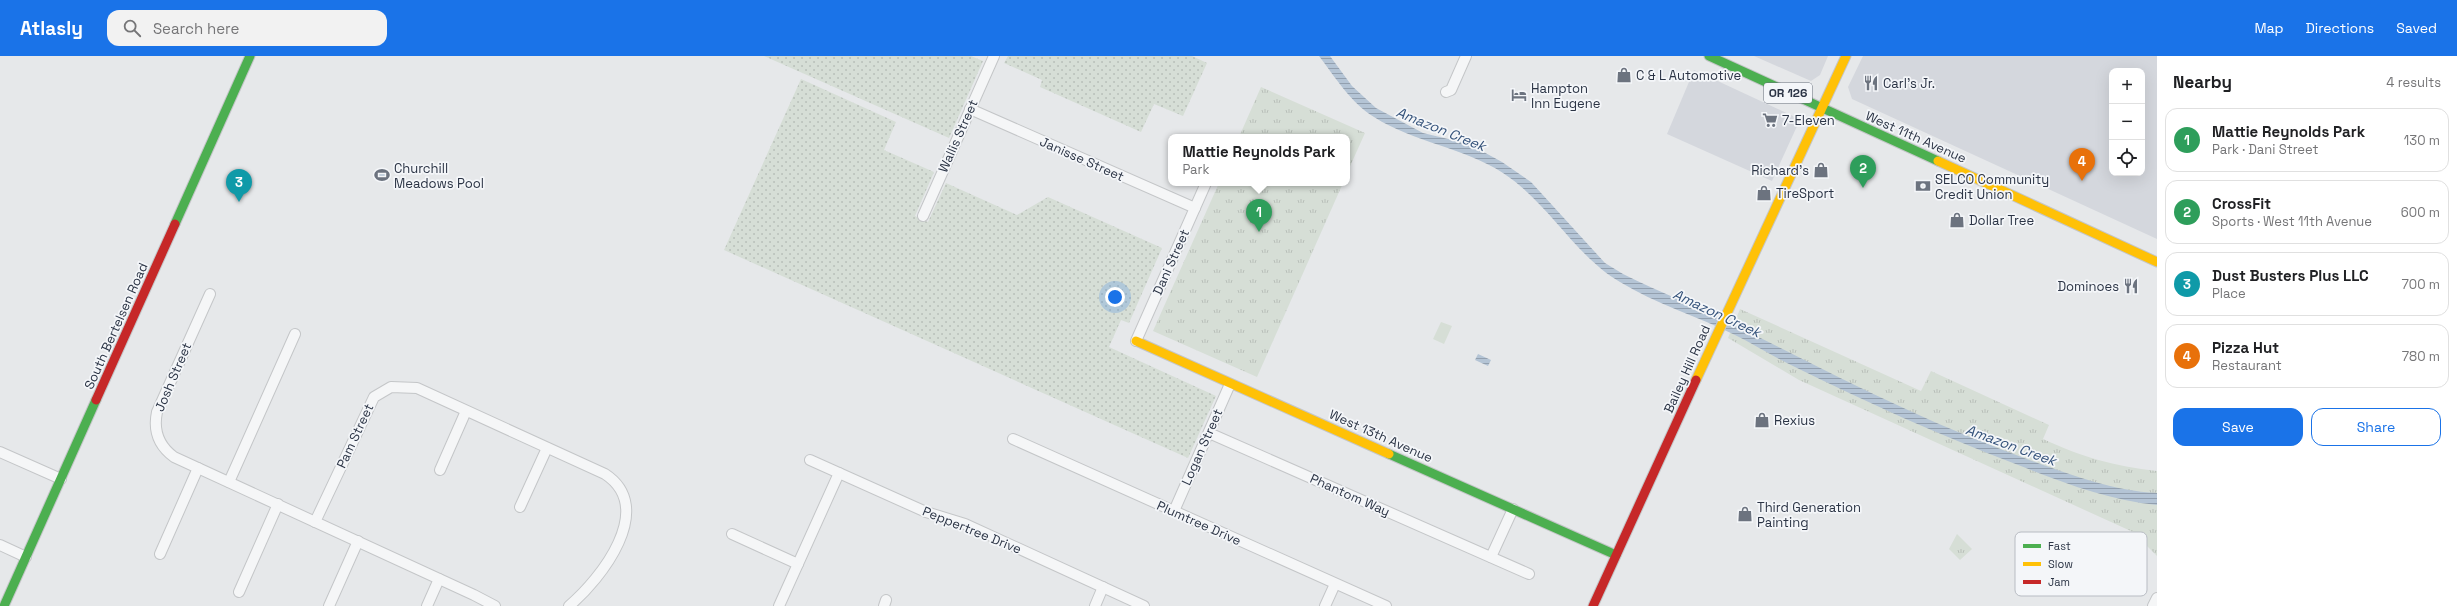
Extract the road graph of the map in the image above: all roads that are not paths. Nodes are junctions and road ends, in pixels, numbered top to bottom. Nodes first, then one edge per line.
1 (250, 56) edge
2 (994, 56) edge
3 (1466, 56) edge
4 (1708, 56) edge
5 (1846, 56) edge
6 (1446, 92) dead end
7 (970, 109) junction
8 (1822, 109) junction
9 (1205, 186) edge
10 (1194, 208) junction
11 (923, 216) dead end
12 (2157, 262) edge
13 (210, 294) dead end
14 (296, 334) dead end
15 (1136, 341) joint
16 (1230, 384) junction
17 (466, 411) junction
18 (1209, 433) junction
19 (1013, 439) dead end
20 (547, 448) junction
21 (0, 452) edge
22 (810, 460) dead end
23 (198, 468) junction
24 (440, 470) dead end
25 (839, 473) junction
26 (61, 480) junction
27 (229, 482) junction
28 (278, 504) junction
29 (520, 507) dead end
30 (1513, 510) junction
31 (1174, 511) junction
32 (316, 522) junction
33 (732, 534) dead end
34 (358, 541) junction
35 (0, 546) edge
36 (160, 554) dead end
37 (1616, 556) junction
38 (26, 557) junction
39 (1491, 558) junction
40 (798, 564) junction
41 (1529, 574) dead end
42 (439, 579) junction
43 (1335, 584) junction
44 (1103, 587) junction
45 (239, 592) dead end
46 (2157, 598) edge
47 (4, 606) edge
48 (329, 606) edge
49 (427, 606) edge
50 (495, 606) edge
51 (569, 606) edge
52 (779, 606) edge
53 (1095, 606) edge
54 (1144, 606) edge
55 (1326, 606) edge
56 (1386, 606) edge
57 (1593, 606) edge
58 (2153, 606) edge

1 - 26 main road, South Bertelsen Road
2 - 7 street, Wallis Street
3 - 6 street
4 - 8 main road, West 11th Avenue / OR 126
5 - 8 main road, Bailey Hill Road
7 - 10 street, Janisse Street
7 - 11 street, Wallis Street
8 - 12 main road, West 11th Avenue / OR 126
8 - 37 main road, Bailey Hill Road
9 - 10 street, Dani Street
10 - 15 street, Dani Street
13 - 23 street, Josh Street
14 - 27 street
15 - 16 main road, West 13th Avenue
16 - 18 street, Logan Street
16 - 30 main road, West 13th Avenue
17 - 20 street, Pam Street
17 - 24 street
17 - 32 street, Pam Street
18 - 31 street, Logan Street
18 - 39 street, Phantom Way
19 - 31 street, Plumtree Drive
20 - 29 street
20 - 51 street, Pam Street
21 - 26 street
22 - 25 street, Peppertree Drive
23 - 27 street, Josh Street
23 - 36 street
25 - 40 street
25 - 44 street, Peppertree Drive
26 - 38 main road, South Bertelsen Road
27 - 28 street, Josh Street
28 - 32 street, Josh Street
28 - 45 street
30 - 37 main road, West 13th Avenue
30 - 39 street
31 - 43 street, Plumtree Drive
32 - 34 street, Josh Street
33 - 40 street
34 - 42 street, Josh Street
34 - 48 street
35 - 38 street
37 - 57 main road, Bailey Hill Road
38 - 47 main road, South Bertelsen Road
39 - 41 street, Phantom Way
40 - 52 street
42 - 49 street
42 - 50 street, Josh Street
43 - 55 street
43 - 56 street, Plumtree Drive
44 - 53 street
44 - 54 street, Peppertree Drive
46 - 58 street

